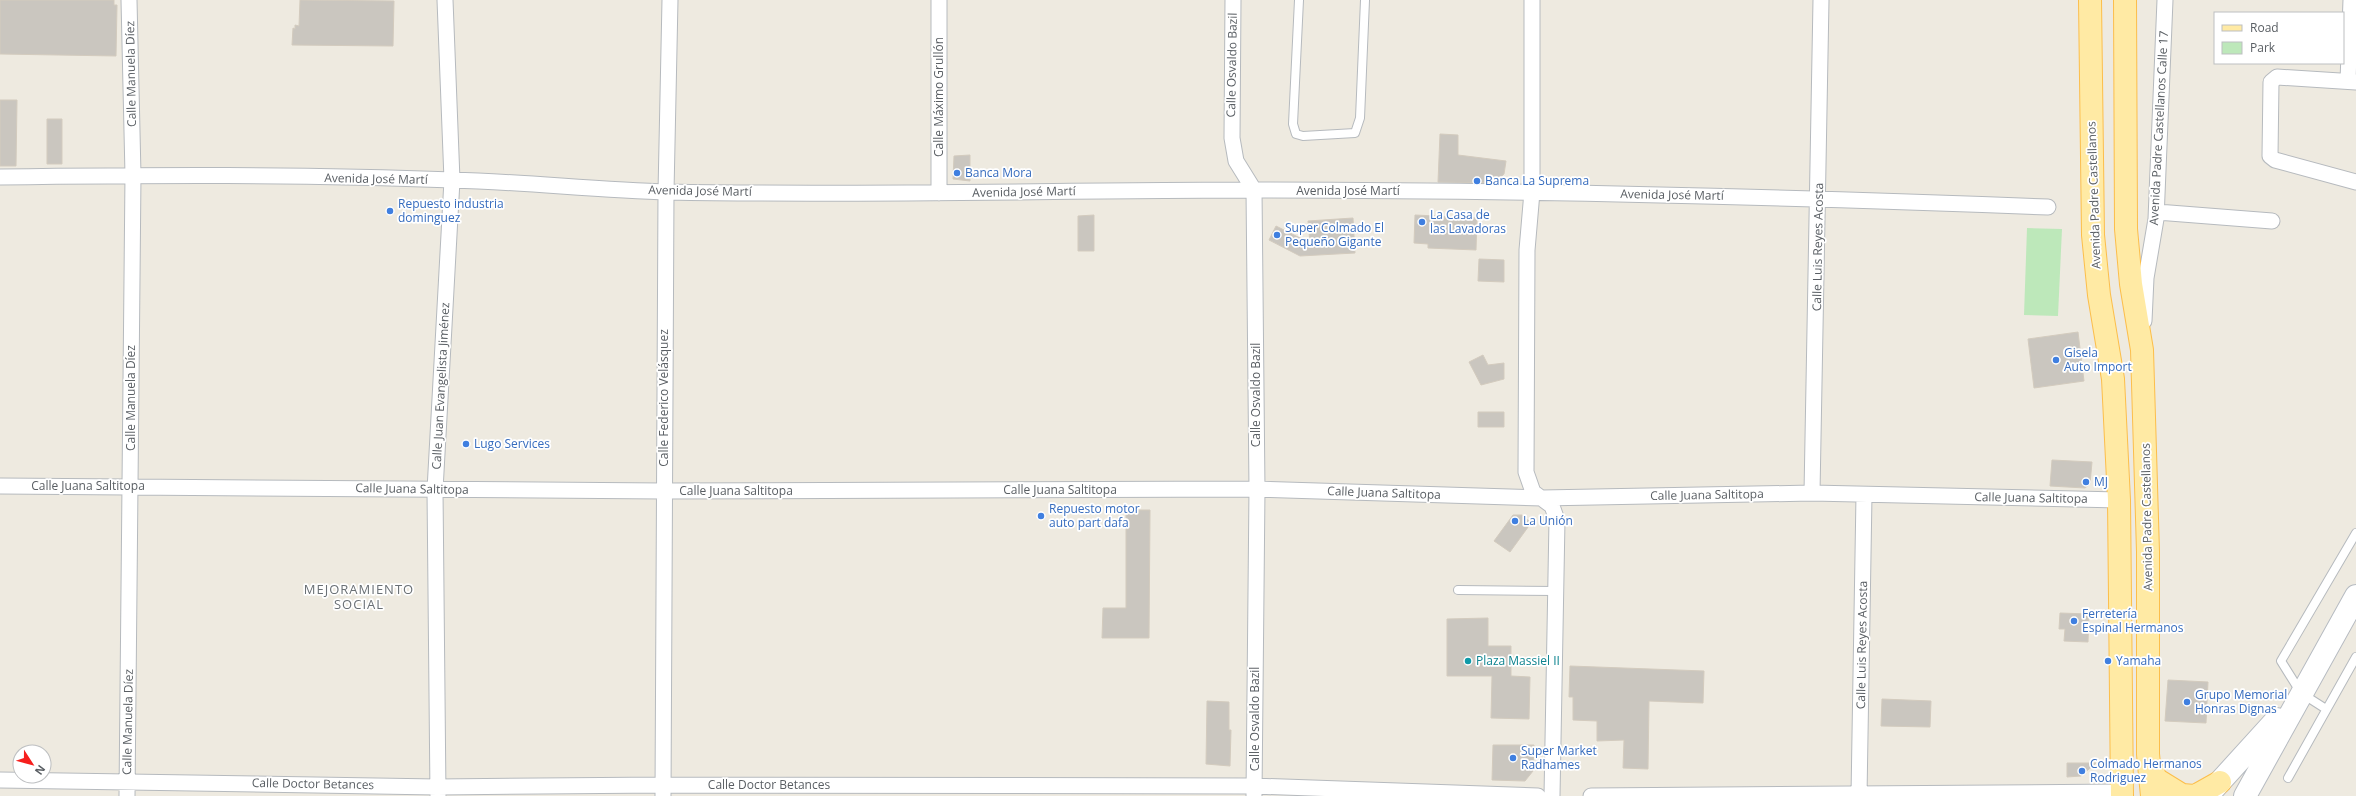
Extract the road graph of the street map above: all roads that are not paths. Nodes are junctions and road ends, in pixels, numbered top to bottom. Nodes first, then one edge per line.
1 (129, 0) edge
2 (445, 0) edge
3 (670, 0) edge
4 (939, 0) edge
5 (1233, 0) edge
6 (1299, 0) edge
7 (1365, 0) edge
8 (1532, 0) edge
9 (1821, 0) edge
10 (2090, 0) edge
11 (2125, 0) edge
12 (2165, 0) edge
13 (2352, 0) edge
14 (2352, 82) edge
15 (133, 175) junction
16 (0, 177) edge
17 (452, 180) junction
18 (2356, 182) edge
19 (1254, 190) junction
20 (666, 192) junction
21 (1532, 192) junction
22 (939, 193) junction
23 (1819, 198) junction
24 (2048, 207) dead end
25 (2157, 212) junction
26 (2272, 221) dead end
27 (2142, 350) junction
28 (0, 486) edge
29 (131, 486) junction
30 (1256, 489) junction
31 (435, 490) junction
32 (663, 491) junction
33 (1812, 493) junction
34 (1864, 495) junction
35 (1542, 498) junction
36 (2119, 500) junction
37 (2356, 533) edge
38 (1458, 590) dead end
39 (1556, 591) junction
40 (2356, 596) edge
41 (2356, 657) edge
42 (2301, 693) junction
43 (2326, 709) junction
44 (2148, 754) junction
45 (2288, 778) dead end
46 (0, 780) edge
47 (127, 781) junction
48 (2214, 789) edge
49 (663, 790) edge
50 (438, 791) edge
51 (1254, 791) edge
52 (1859, 794) edge
53 (2122, 794) edge
54 (127, 796) edge
55 (1538, 796) edge
56 (1552, 796) edge
57 (1591, 796) edge
58 (2152, 796) edge
59 (2245, 796) edge

1 - 15 street, Calle Manuela Díez
2 - 17 street, Calle Juan Evangelista Jiménez
3 - 20 street, Calle Federico Velásquez
4 - 22 street, Calle Máximo Grullón
5 - 19 street, Calle Osvaldo Bazil
6 - 7 lane
8 - 21 street
9 - 23 street, Calle Luis Reyes Acosta
10 - 36 main road, Avenida Padre Castellanos
11 - 27 main road, Avenida Padre Castellanos
12 - 25 street, Avenida Padre Castellanos Calle 17
13 - 14 street
14 - 18 street
15 - 16 street, Avenida José Martí
15 - 17 street, Avenida José Martí
15 - 29 street, Calle Manuela Díez
17 - 20 street, Avenida José Martí
17 - 31 street, Calle Juan Evangelista Jiménez
19 - 21 street, Avenida José Martí
19 - 22 street, Avenida José Martí
19 - 30 street, Calle Osvaldo Bazil
20 - 22 street, Avenida José Martí
20 - 32 street, Calle Federico Velásquez
21 - 23 street, Avenida José Martí
21 - 35 street
23 - 24 street, Avenida José Martí
23 - 33 street, Calle Luis Reyes Acosta
25 - 26 street
25 - 27 street, Avenida Padre Castellanos Calle 17
27 - 44 main road, Avenida Padre Castellanos
28 - 29 street, Calle Juana Saltitopa
29 - 31 street, Calle Juana Saltitopa
29 - 47 street, Calle Manuela Díez
30 - 32 street, Calle Juana Saltitopa
30 - 35 street, Calle Juana Saltitopa
30 - 51 street, Calle Osvaldo Bazil
31 - 32 street, Calle Juana Saltitopa
31 - 50 street, Calle Juan Evangelista Jiménez
32 - 49 street, Calle Federico Velásquez
33 - 34 street, Calle Juana Saltitopa
33 - 35 street, Calle Juana Saltitopa
34 - 36 street, Calle Juana Saltitopa
34 - 52 street, Calle Luis Reyes Acosta
35 - 39 street
36 - 53 main road, Avenida Padre Castellanos
37 - 42 lane
38 - 39 lane
39 - 56 street
40 - 42 main road
41 - 43 lane
42 - 43 lane
42 - 48 main road
42 - 59 main road
43 - 45 lane
44 - 48 main road
44 - 58 main road, Avenida Padre Castellanos
46 - 47 street, Calle Doctor Betances
47 - 50 street, Calle Doctor Betances
47 - 54 street, Calle Manuela Díez
49 - 50 street, Calle Doctor Betances
49 - 51 street, Calle Doctor Betances
51 - 55 street, Calle Doctor Betances
52 - 53 street
52 - 57 street

